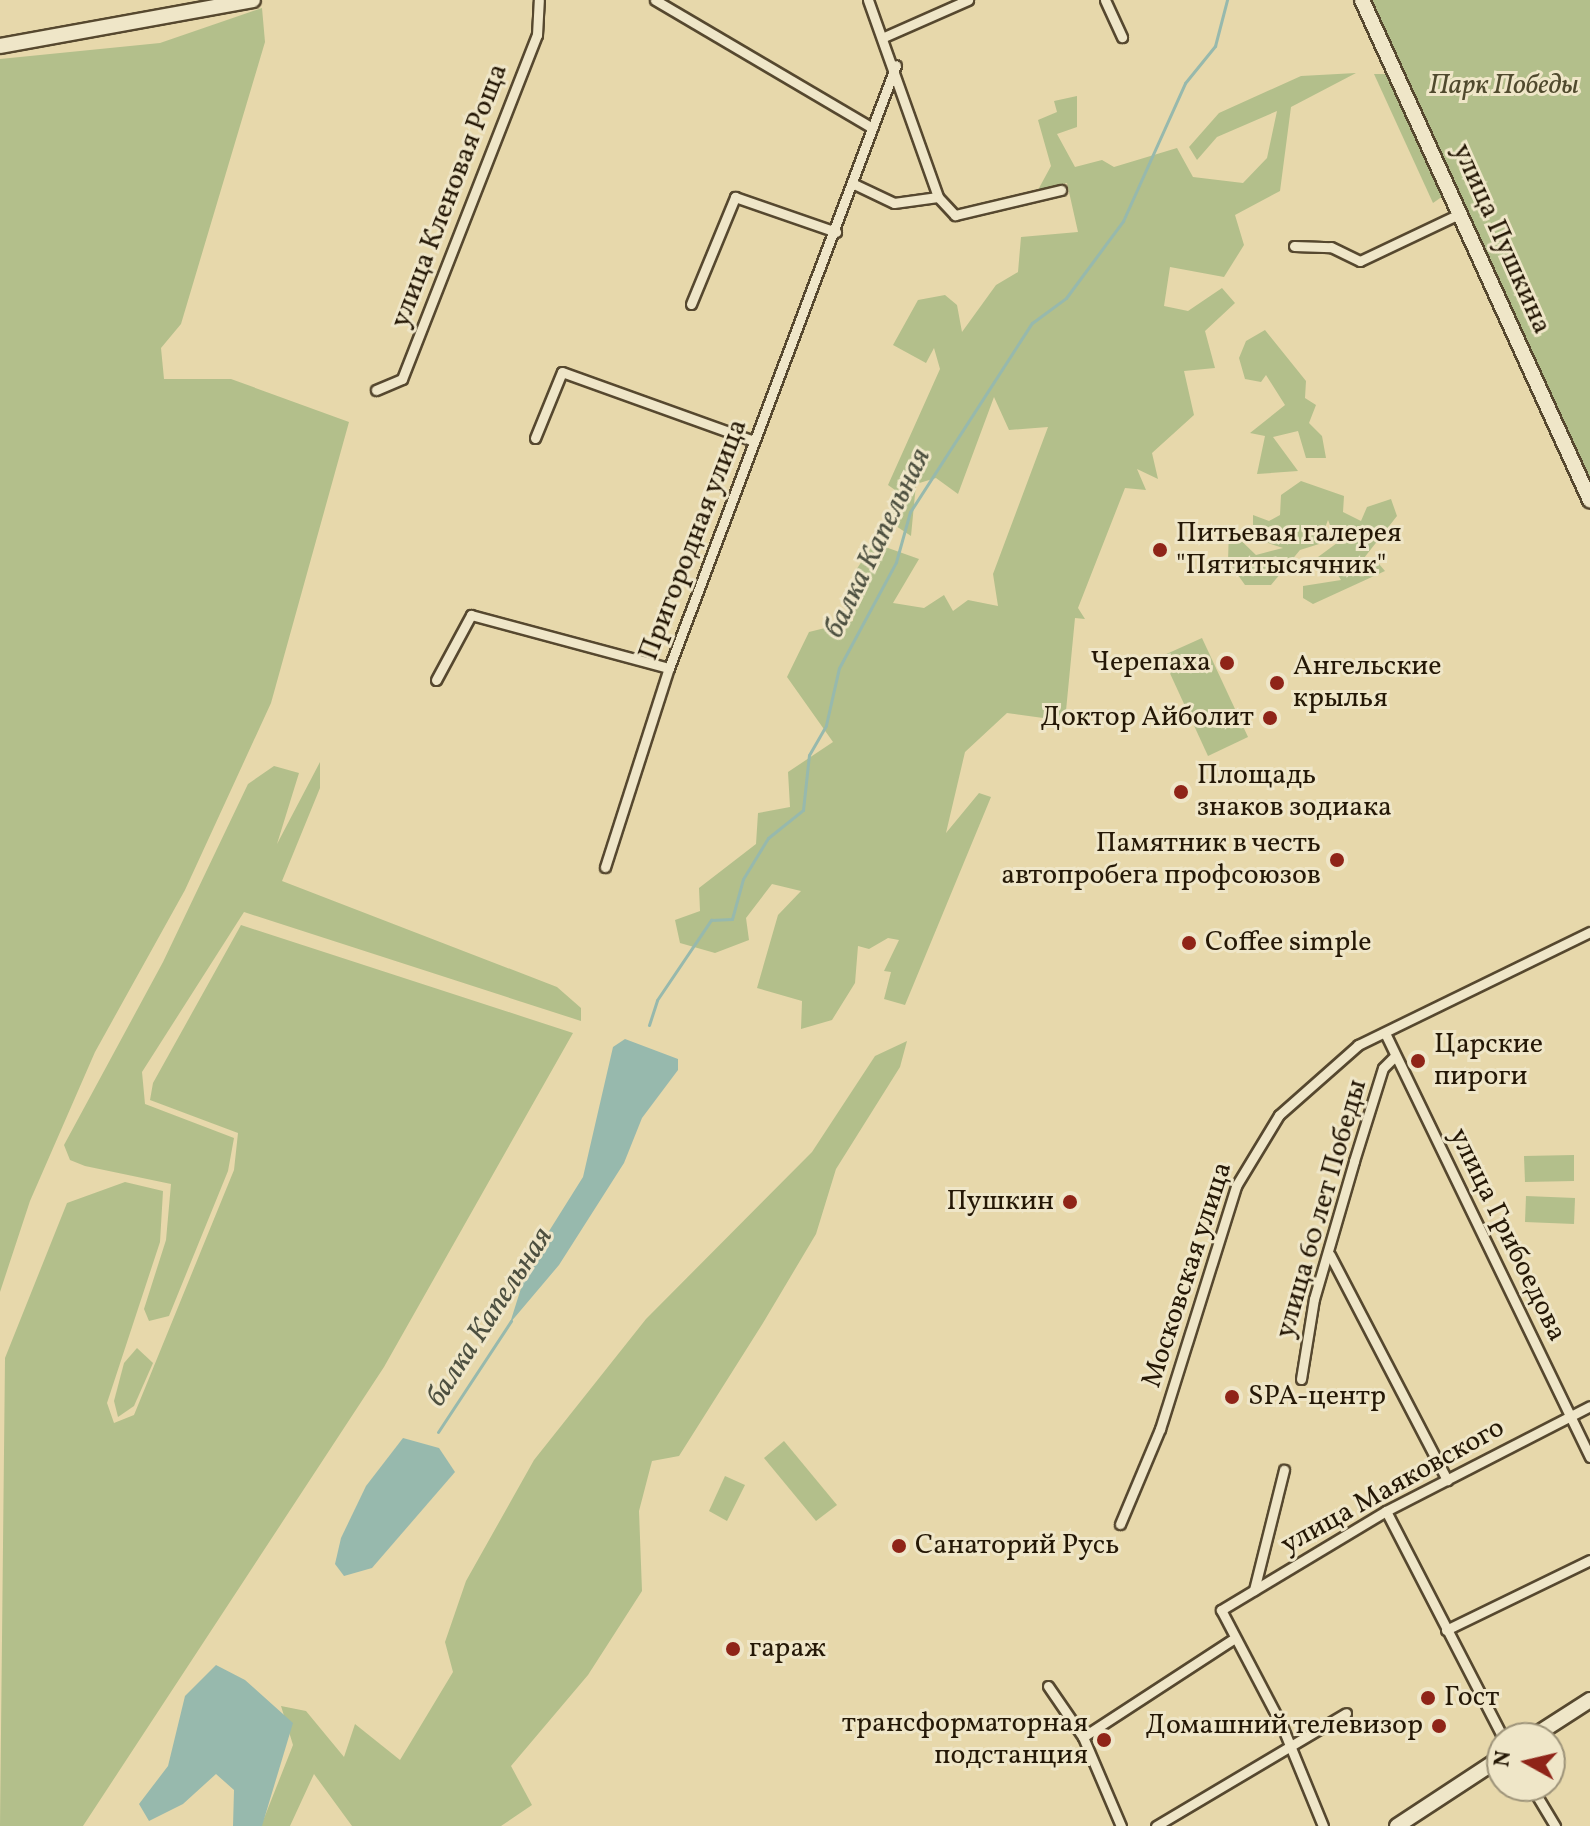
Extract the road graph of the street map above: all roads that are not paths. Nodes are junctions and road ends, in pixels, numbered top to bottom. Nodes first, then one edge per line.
1 (253, 0) edge
2 (539, 0) edge
3 (655, 0) edge
4 (868, 0) edge
5 (968, 0) edge
6 (1105, 0) edge
7 (1362, 0) edge
8 (884, 37) junction
9 (1122, 37) dead end
10 (0, 46) edge
11 (896, 65) junction
12 (872, 128) junction
13 (854, 184) junction
14 (1061, 190) dead end
15 (938, 197) junction
16 (1461, 213) junction
17 (836, 232) junction
18 (1294, 246) dead end
19 (691, 304) dead end
20 (376, 390) dead end
21 (535, 438) dead end
22 (754, 441) junction
23 (1590, 500) edge
24 (669, 668) junction
25 (436, 680) dead end
26 (605, 867) dead end
27 (1590, 932) edge
28 (1385, 1033) junction
29 (1395, 1056) junction
30 (1330, 1255) junction
31 (1301, 1379) dead end
32 (1590, 1406) edge
33 (1570, 1416) junction
34 (1590, 1457) edge
35 (1284, 1470) dead end
36 (1447, 1480) junction
37 (1386, 1511) junction
38 (1120, 1524) dead end
39 (1590, 1560) edge
40 (1254, 1590) junction
41 (1446, 1630) junction
42 (1232, 1640) junction
43 (1048, 1686) dead end
44 (1590, 1700) edge
45 (1346, 1713) dead end
46 (1495, 1722) edge
47 (1556, 1722) edge
48 (1083, 1737) junction
49 (1287, 1748) junction
50 (1486, 1768) edge
51 (1541, 1802) edge
52 (1121, 1826) edge
53 (1156, 1826) edge
54 (1323, 1826) edge
55 (1397, 1826) edge
56 (1555, 1826) edge

1 - 10 street
2 - 20 street, улица Кленовая Роща
3 - 12 street
4 - 8 street
5 - 8 street
6 - 9 street
7 - 16 street, улица Пушкина
8 - 11 street
11 - 12 street, Пригородная улица
11 - 15 street
12 - 13 street, Пригородная улица
13 - 15 street
13 - 17 street, Пригородная улица
14 - 15 street
16 - 18 street
16 - 23 street, улица Пушкина
17 - 19 street
17 - 22 street, Пригородная улица
21 - 22 street
22 - 24 street, Пригородная улица
24 - 25 street
24 - 26 street, Пригородная улица
27 - 28 street, Московская улица
28 - 29 street, улица Грибоедова
28 - 38 street, Московская улица
29 - 30 street, улица 60 лет Победы
29 - 33 street, улица Грибоедова
30 - 31 street, улица 60 лет Победы
30 - 36 street
32 - 33 street, улица Маяковского
33 - 34 street, улица Грибоедова
33 - 36 street, улица Маяковского
35 - 40 street
36 - 37 street, улица Маяковского
37 - 40 street, улица Маяковского
37 - 41 street
39 - 41 street
40 - 42 street, улица Маяковского
41 - 46 street
42 - 48 street
42 - 49 street
43 - 48 street
44 - 47 street
45 - 49 street
48 - 52 street
49 - 53 street
49 - 54 street
50 - 55 street
51 - 56 street

